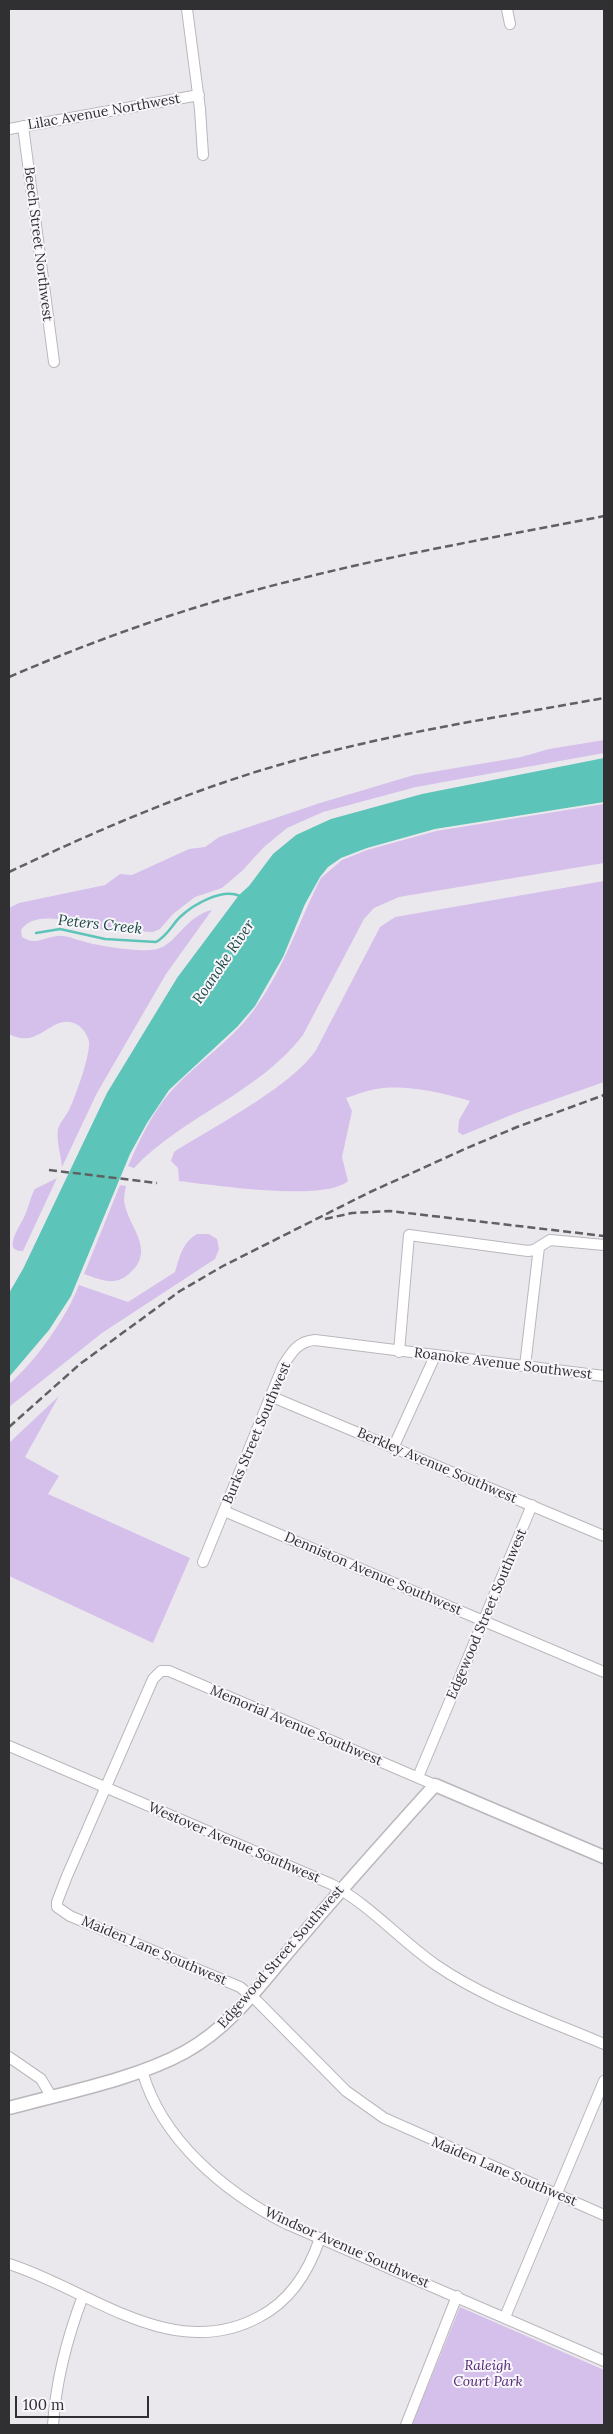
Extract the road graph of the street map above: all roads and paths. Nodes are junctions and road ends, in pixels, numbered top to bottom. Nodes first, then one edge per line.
1 (187, 9) edge
2 (507, 9) edge
3 (510, 24) dead end
4 (199, 95) junction
5 (23, 126) junction
6 (9, 129) edge
7 (203, 155) dead end
8 (54, 362) dead end
9 (604, 1245) edge
10 (539, 1247) junction
11 (399, 1352) junction
12 (435, 1356) junction
13 (525, 1366) junction
14 (604, 1376) edge
15 (270, 1396) junction
16 (393, 1448) junction
17 (532, 1505) junction
18 (224, 1511) junction
19 (604, 1536) edge
20 (203, 1562) dead end
21 (484, 1621) junction
22 (604, 1672) edge
23 (9, 1746) edge
24 (418, 1777) junction
25 (436, 1784) junction
26 (106, 1788) junction
27 (604, 1857) edge
28 (341, 1890) junction
29 (251, 1995) junction
30 (604, 2044) edge
31 (9, 2057) edge
32 (142, 2070) junction
33 (604, 2081) edge
34 (51, 2096) junction
35 (9, 2108) edge
36 (557, 2195) junction
37 (604, 2215) edge
38 (320, 2238) junction
39 (9, 2264) edge
40 (83, 2296) junction
41 (457, 2296) junction
42 (505, 2318) junction
43 (604, 2361) edge
44 (54, 2425) edge
45 (406, 2425) edge

1 - 4 street
2 - 3 street
4 - 5 street, Lilac Avenue Northwest
4 - 7 street
5 - 6 street, Lilac Avenue Northwest
5 - 8 street, Beech Street Northwest
9 - 10 street
10 - 11 street, Roanoke Avenue Southwest
10 - 13 street
11 - 12 street, Roanoke Avenue Southwest
11 - 15 street, Burks Street Southwest
12 - 13 street, Roanoke Avenue Southwest
12 - 16 street
13 - 14 street, Roanoke Avenue Southwest
15 - 16 street, Berkley Avenue Southwest
15 - 18 street, Burks Street Southwest
16 - 17 street, Berkley Avenue Southwest
17 - 19 street, Berkley Avenue Southwest
17 - 21 street, Edgewood Street Southwest
18 - 20 street, Burks Street Southwest
18 - 21 street, Denniston Avenue Southwest
21 - 22 street, Denniston Avenue Southwest
21 - 24 street, Edgewood Street Southwest
23 - 26 street, Westover Avenue Southwest
24 - 25 street, Memorial Avenue Southwest
24 - 26 street, Memorial Avenue Southwest
25 - 27 street
25 - 28 street, Edgewood Street Southwest
26 - 28 street, Westover Avenue Southwest
26 - 29 street, Maiden Lane Southwest
28 - 29 street, Edgewood Street Southwest
28 - 30 street, Westover Avenue Southwest
29 - 32 street, Edgewood Street Southwest
29 - 36 street, Maiden Lane Southwest
31 - 34 street
32 - 34 street, Edgewood Street Southwest
32 - 38 street, Windsor Avenue Southwest
33 - 36 street
34 - 35 street, Edgewood Street Southwest
36 - 37 street, Maiden Lane Southwest
36 - 42 street
38 - 40 street
38 - 41 street, Windsor Avenue Southwest
39 - 40 street
40 - 44 street
41 - 42 street, Windsor Avenue Southwest
41 - 45 street
42 - 43 street, Windsor Avenue Southwest

